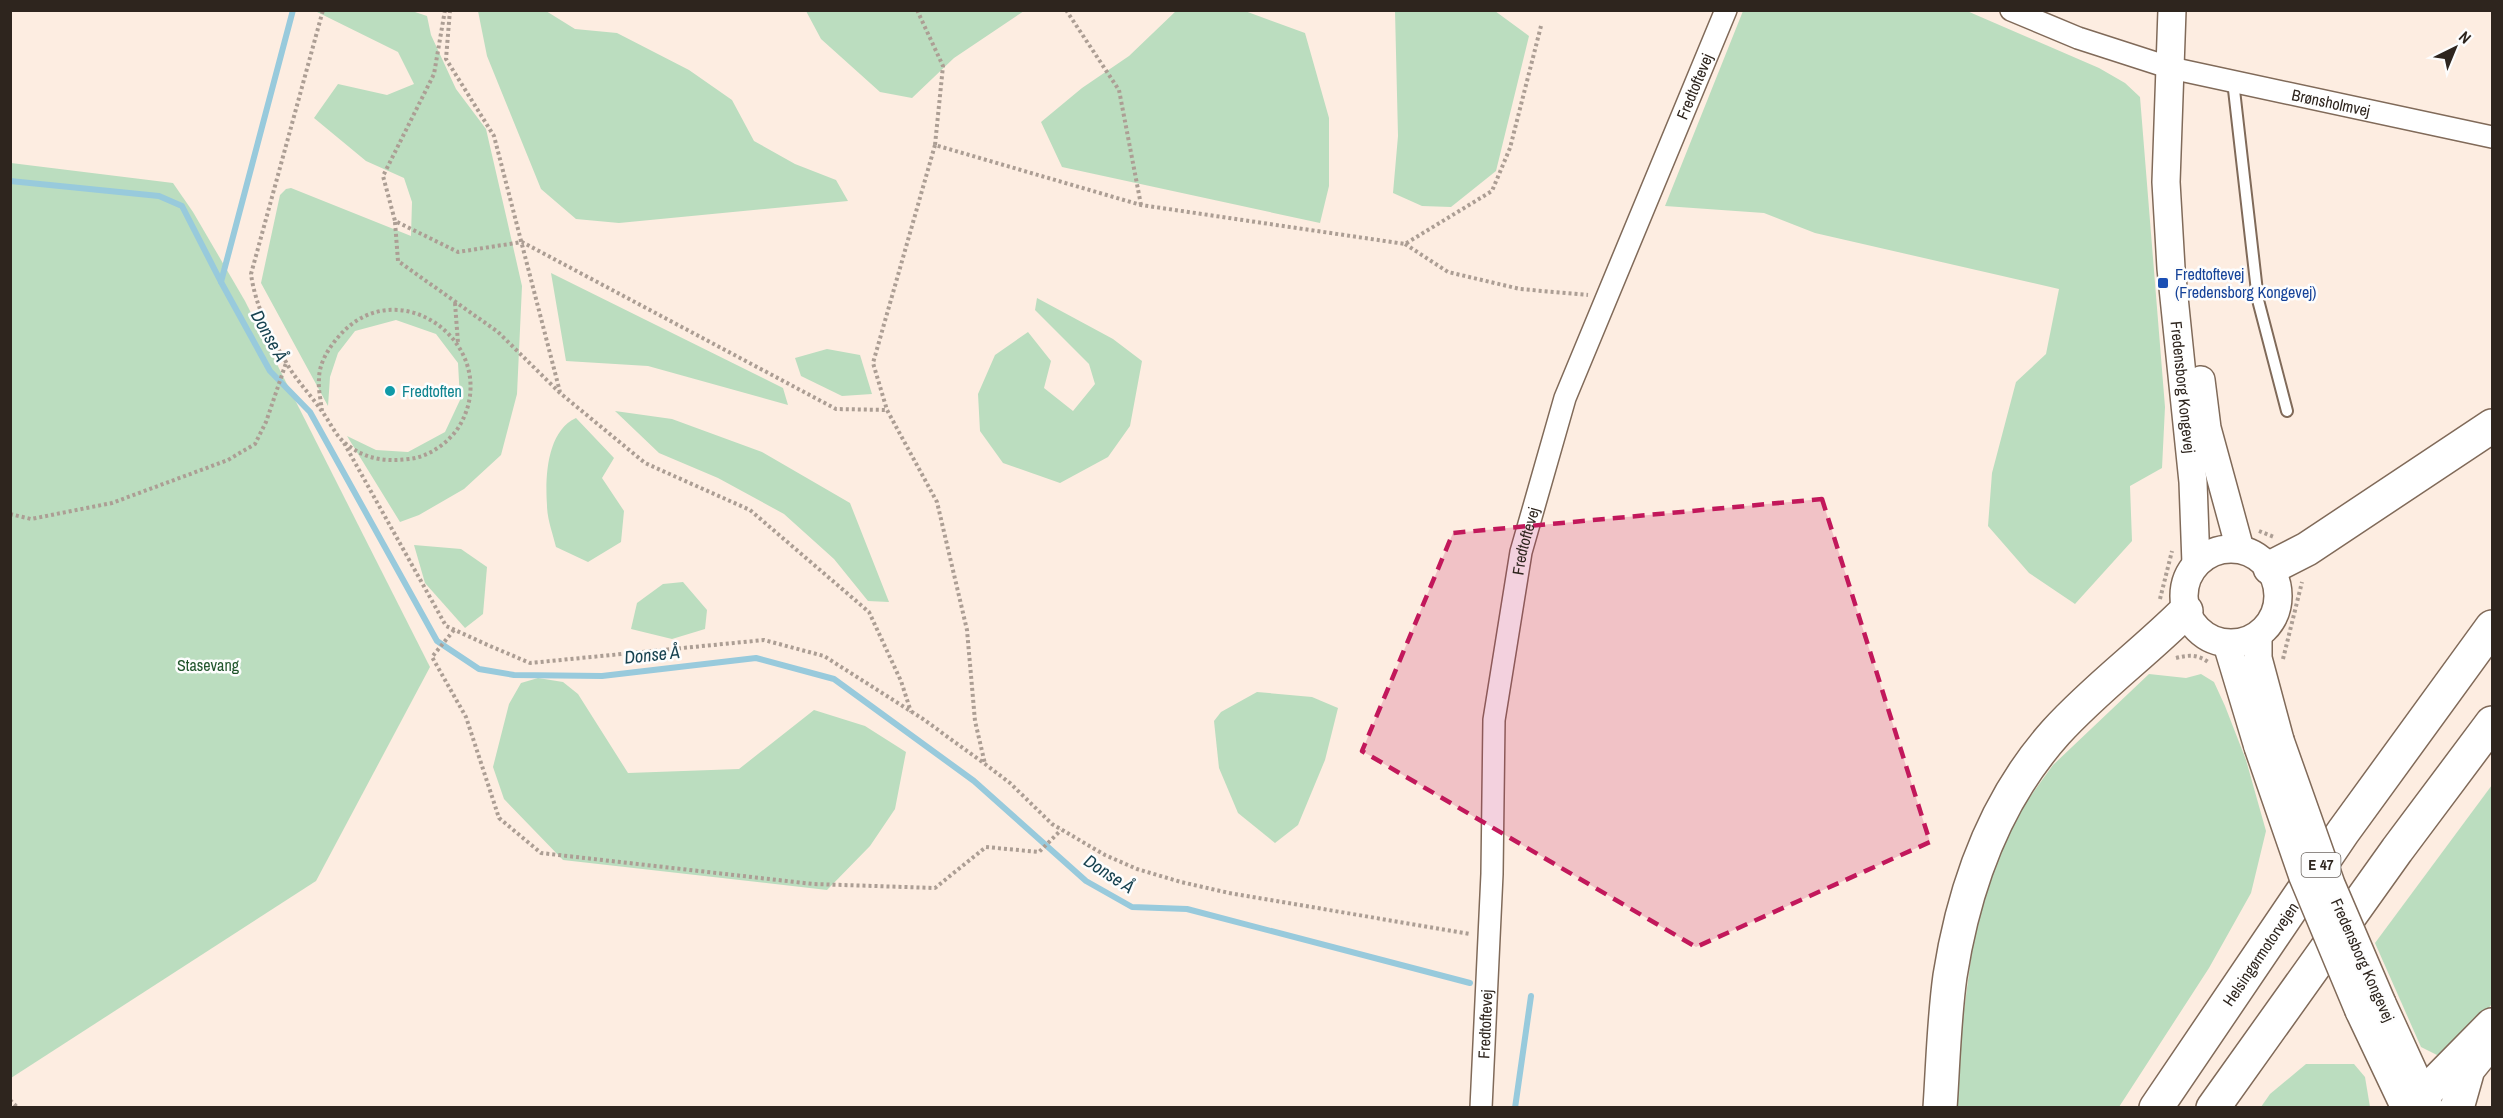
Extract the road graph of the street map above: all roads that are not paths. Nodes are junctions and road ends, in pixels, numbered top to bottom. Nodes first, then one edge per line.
1 (1726, 10) edge
2 (2011, 10) edge
3 (2172, 10) edge
4 (2171, 68) junction
5 (2233, 81) junction
6 (2493, 137) edge
7 (2287, 411) dead end
8 (2493, 426) edge
9 (2240, 549) junction
10 (2196, 564) junction
11 (2270, 568) junction
12 (2186, 611) junction
13 (2493, 627) edge
14 (2258, 636) junction
15 (2227, 644) junction
16 (2493, 723) edge
17 (2269, 743) junction
18 (2493, 1025) edge
19 (2493, 1038) edge
20 (2419, 1104) edge
21 (1481, 1107) edge
22 (1940, 1107) edge
23 (2156, 1107) edge
24 (2214, 1107) edge
25 (2457, 1107) edge

1 - 21 street, Fredtoftevej
2 - 4 street
3 - 4 street, Fredensborg Kongevej
4 - 5 street, Brønsholmvej
4 - 9 street, Fredensborg Kongevej
4 - 10 street, Fredensborg Kongevej
5 - 6 street, Brønsholmvej
5 - 7 lane
8 - 11 highway
9 - 10 street
9 - 11 street
10 - 12 street
11 - 14 street
12 - 15 street
12 - 22 highway
13 - 23 highway, Helsingørmotorvejen / E 47
14 - 15 street
14 - 17 street, Fredensborg Kongevej
15 - 17 street, Fredensborg Kongevej
16 - 24 highway
17 - 20 street, Fredensborg Kongevej, bridge
18 - 20 highway
19 - 25 highway

